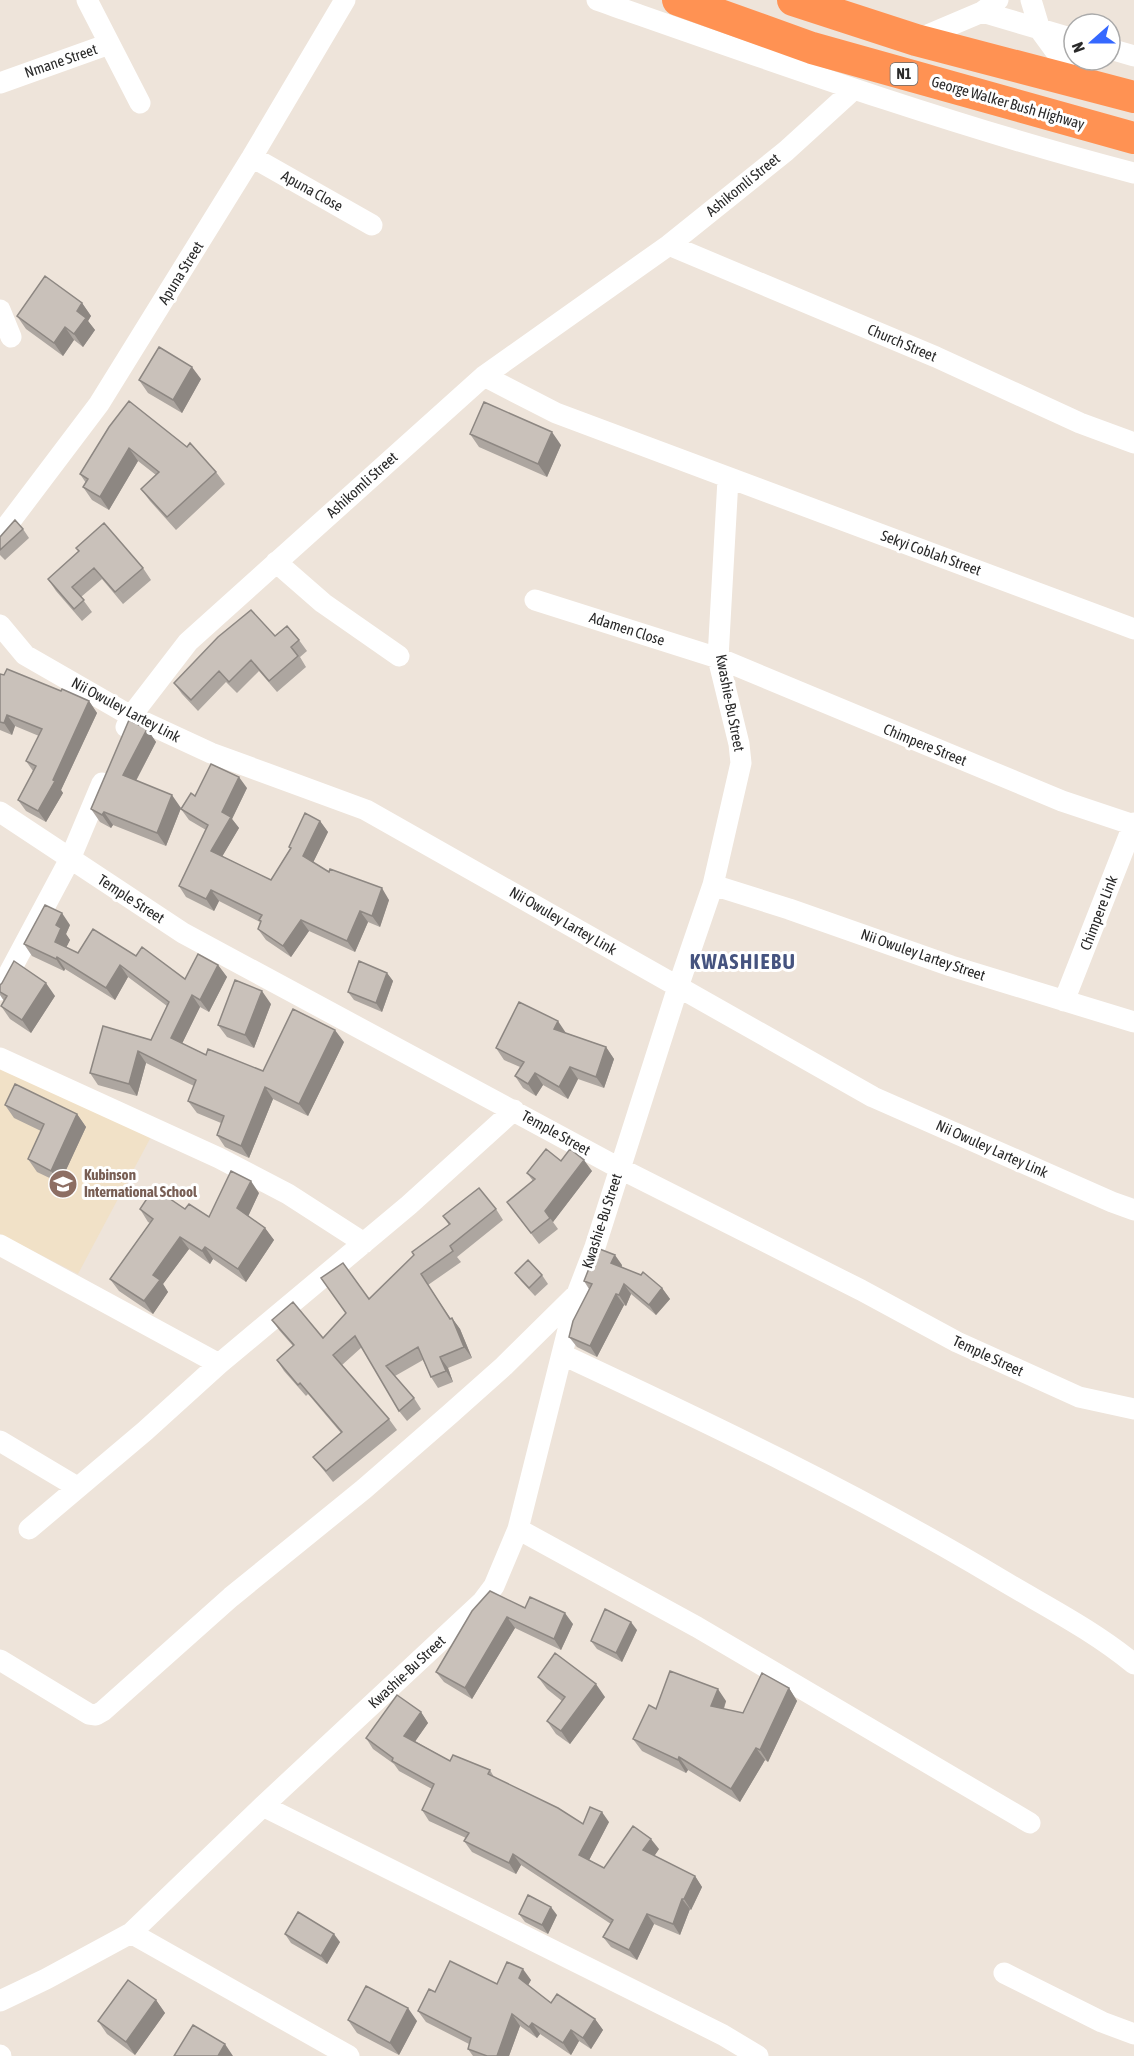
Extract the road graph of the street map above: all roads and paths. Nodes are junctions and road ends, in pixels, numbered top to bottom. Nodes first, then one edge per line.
1 (87, 0) edge
2 (345, 0) edge
3 (597, 0) edge
4 (678, 0) edge
5 (793, 0) edge
6 (1031, 0) edge
7 (990, 6) edge
8 (1040, 30) junction
9 (1062, 36) edge
10 (916, 40) junction
11 (109, 44) junction
12 (0, 82) edge
13 (1078, 82) junction
14 (853, 90) junction
15 (1134, 97) edge
16 (140, 103) dead end
17 (1134, 138) edge
18 (252, 158) junction
19 (1134, 173) edge
20 (372, 225) dead end
21 (669, 245) junction
22 (0, 310) edge
23 (11, 338) dead end
24 (484, 376) junction
25 (1134, 444) edge
26 (728, 479) junction
27 (0, 534) edge
28 (276, 562) junction
29 (535, 600) dead end
30 (0, 625) edge
31 (1134, 629) edge
32 (399, 656) dead end
33 (718, 658) junction
34 (131, 716) junction
35 (0, 812) edge
36 (1134, 824) edge
37 (70, 859) junction
38 (713, 885) junction
39 (678, 987) junction
40 (0, 990) edge
41 (1065, 1001) junction
42 (1134, 1022) edge
43 (0, 1058) edge
44 (514, 1110) junction
45 (619, 1168) junction
46 (1134, 1210) edge
47 (364, 1243) junction
48 (0, 1245) edge
49 (577, 1294) junction
50 (563, 1355) junction
51 (219, 1364) junction
52 (1134, 1409) edge
53 (0, 1441) edge
54 (77, 1487) junction
55 (29, 1529) dead end
56 (518, 1529) junction
57 (0, 1660) edge
58 (1134, 1664) edge
59 (263, 1806) junction
60 (1030, 1823) dead end
61 (131, 1933) junction
62 (1004, 1973) dead end
63 (0, 2001) edge
64 (1134, 2034) edge
65 (349, 2056) edge
66 (758, 2056) edge

1 - 11 street, Nmane Street
2 - 18 street, Apuna Street
3 - 14 street
4 - 17 highway, George Walker Bush Highway / N1
5 - 10 highway, N1
6 - 8 street
7 - 8 street
7 - 10 street
8 - 9 street
8 - 13 street
10 - 13 highway, N1
11 - 12 street, Nmane Street
11 - 16 street
13 - 15 highway, N1
14 - 19 street
14 - 21 street, Ashikomli Street
18 - 20 street, Apuna Close
18 - 27 street, Apuna Street
21 - 24 street, Ashikomli Street
21 - 25 street, Church Street
22 - 23 street
24 - 26 street
24 - 28 street, Ashikomli Street
26 - 31 street, Sekyi Coblah Street
26 - 33 street, Kwashie-Bu Street
28 - 32 street
28 - 34 street, Ashikomli Street
29 - 33 street, Adamen Close
30 - 34 street, Nii Owuley Lartey Link
33 - 36 street, Chimpere Street
33 - 38 street, Kwashie-Bu Street
34 - 37 street, Ashikomli Street
34 - 39 street, Nii Owuley Lartey Link
35 - 37 street, Temple Street
36 - 41 street, Chimpere Link
37 - 40 street, Ashikomli Street
37 - 44 street, Temple Street
38 - 39 street, Kwashie-Bu Street
38 - 41 street, Nii Owuley Lartey Street
39 - 45 street, Kwashie-Bu Street
39 - 46 street, Nii Owuley Lartey Link
41 - 42 street, Nii Owuley Lartey Street
43 - 47 street
44 - 45 street, Temple Street
44 - 47 street
45 - 49 street, Kwashie-Bu Street
45 - 52 street, Temple Street
47 - 51 street
48 - 51 street
49 - 50 street, Kwashie-Bu Street
49 - 57 street
50 - 56 street, Kwashie-Bu Street
50 - 58 street
51 - 54 street
53 - 54 street
54 - 55 street
56 - 59 street, Kwashie-Bu Street
56 - 60 street
59 - 61 street, Kwashie-Bu Street
59 - 66 street
61 - 63 street, Kwashie-Bu Street
61 - 65 street
62 - 64 street

